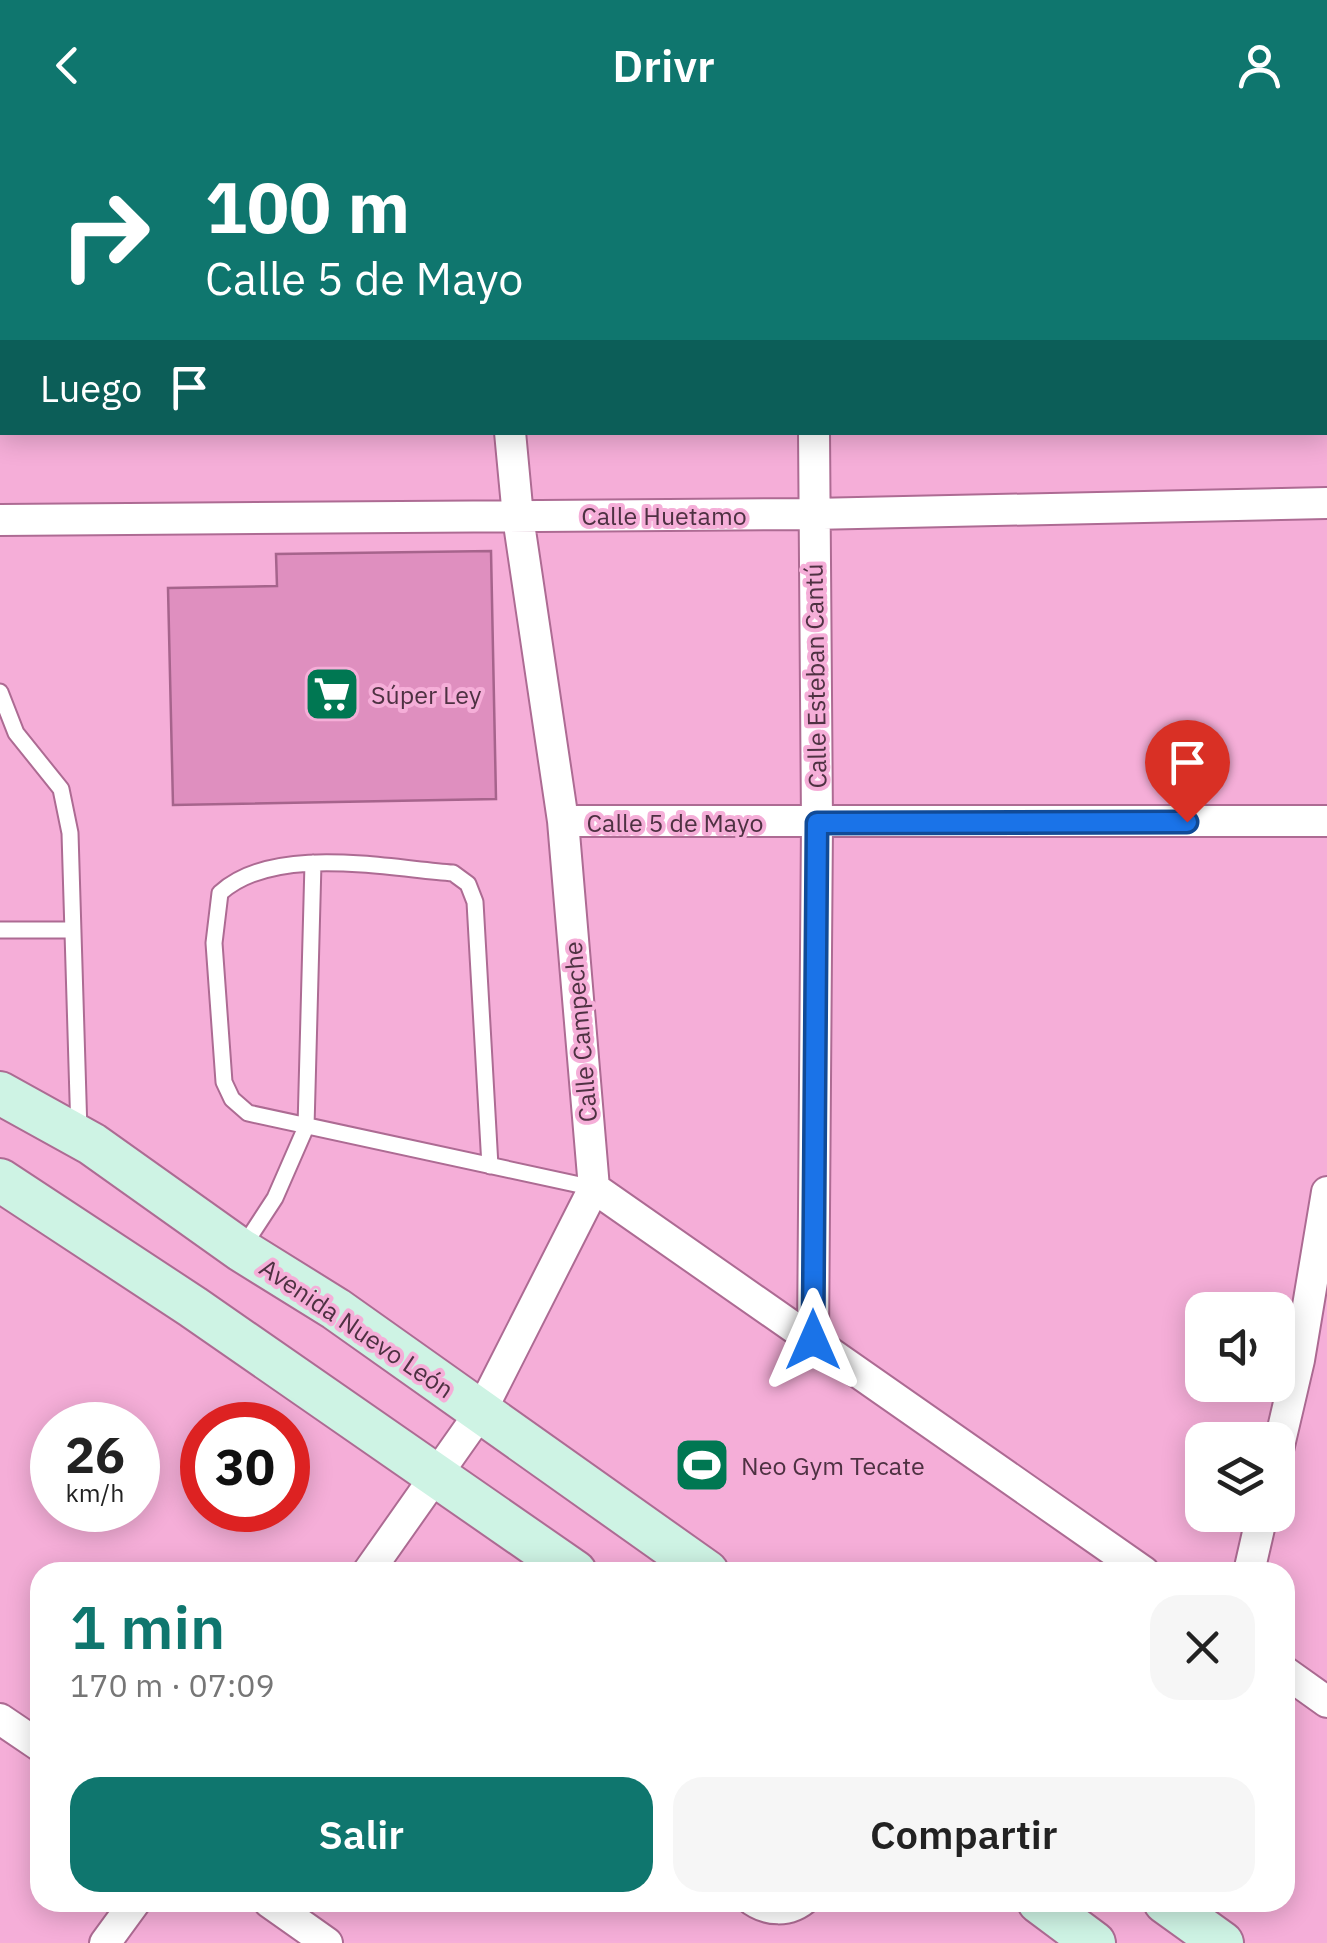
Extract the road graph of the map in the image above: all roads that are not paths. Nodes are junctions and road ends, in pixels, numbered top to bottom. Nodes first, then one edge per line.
1 (510, 435) edge
2 (814, 435) edge
3 (1327, 503) edge
4 (812, 514) junction
5 (518, 516) junction
6 (0, 520) edge
7 (0, 692) edge
8 (562, 821) junction
9 (1327, 821) edge
10 (817, 823) junction
11 (313, 863) junction
12 (0, 930) edge
13 (73, 930) junction
14 (0, 1093) edge
15 (306, 1127) junction
16 (79, 1136) junction
17 (490, 1166) junction
18 (0, 1180) edge
19 (594, 1188) junction
20 (1327, 1192) edge
21 (241, 1250) junction
22 (813, 1340) junction
23 (480, 1413) junction
24 (1284, 1422) edge
25 (436, 1474) junction
26 (1258, 1532) edge
27 (375, 1562) edge
28 (561, 1562) edge
29 (694, 1562) edge
30 (1130, 1562) edge
31 (1251, 1562) edge
32 (1295, 1679) edge
33 (1327, 1702) edge
34 (0, 1720) edge
35 (30, 1740) edge
36 (128, 1912) edge
37 (283, 1912) edge
38 (755, 1912) edge
39 (795, 1912) edge
40 (1053, 1912) edge
41 (1178, 1912) edge
42 (105, 1943) edge
43 (327, 1943) edge
44 (1094, 1943) edge
45 (1222, 1943) edge

1 - 5 street, Calle Campeche
2 - 4 street, Calle Esteban Cantú
3 - 4 street, Calle Huetamo
4 - 5 street, Calle Huetamo
4 - 10 street, Calle Esteban Cantú
5 - 6 street, Calle Huetamo
5 - 8 street, Calle Campeche
7 - 13 lane
8 - 10 street, Calle 5 de Mayo
8 - 19 street, Calle Campeche
9 - 10 street, Calle 5 de Mayo
10 - 22 street, Calle Esteban Cantú
11 - 15 lane
11 - 15 lane
11 - 17 lane
12 - 13 lane
13 - 16 lane
14 - 16 main road, Avenida Nuevo León
15 - 17 lane
15 - 21 lane
16 - 21 main road, Avenida Nuevo León
17 - 19 lane
18 - 25 main road
19 - 22 street
19 - 23 street
20 - 24 street
21 - 23 main road, Avenida Nuevo León
22 - 30 street
23 - 25 street
23 - 29 main road, Avenida Nuevo León
25 - 27 street
25 - 28 main road
26 - 31 street
32 - 33 street
34 - 35 street
36 - 42 street
37 - 43 street
38 - 39 lane
40 - 44 main road
41 - 45 main road

